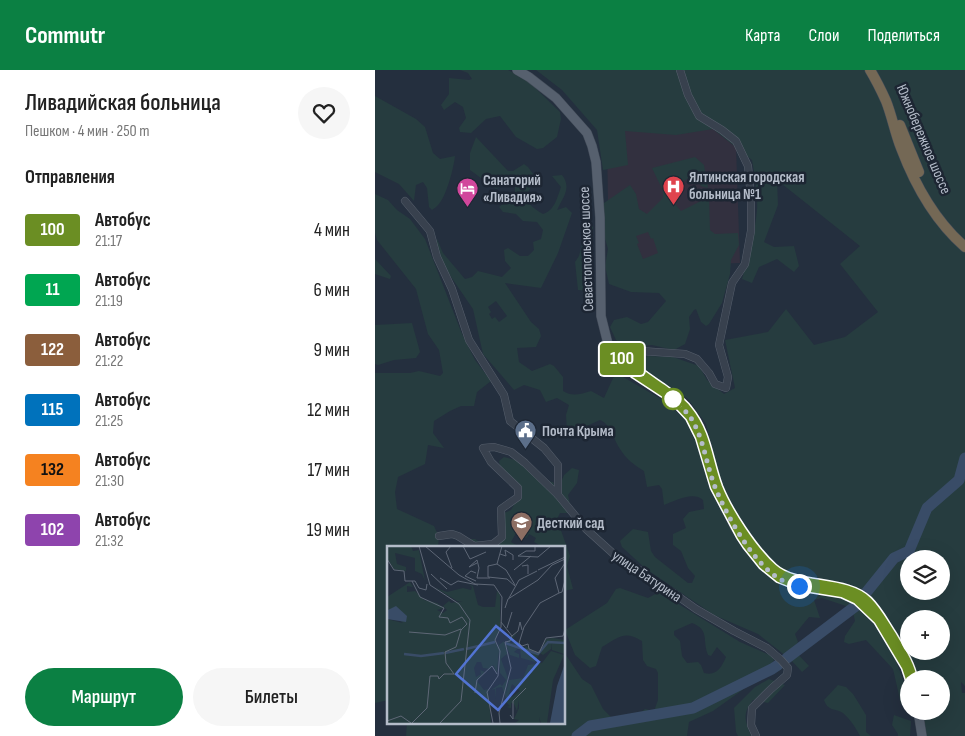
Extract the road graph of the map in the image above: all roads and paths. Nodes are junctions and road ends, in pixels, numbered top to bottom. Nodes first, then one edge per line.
1 (517, 70) edge
2 (680, 70) edge
3 (870, 70) edge
4 (876, 70) edge
5 (405, 201) dead end
6 (965, 241) edge
7 (965, 247) edge
8 (621, 360) junction
9 (558, 495) junction
10 (439, 536) dead end
11 (907, 670) edge
12 (918, 720) edge
13 (756, 736) edge
14 (920, 736) edge

1 - 8 main road, Севастопольское шоссе
2 - 8 street
3 - 7 highway, Южнобережное шоссе
4 - 6 highway, Южнобережное шоссе
5 - 9 street
8 - 11 main road, Севастопольское шоссе
9 - 10 street
9 - 13 street, улица Батурина
12 - 14 main road

